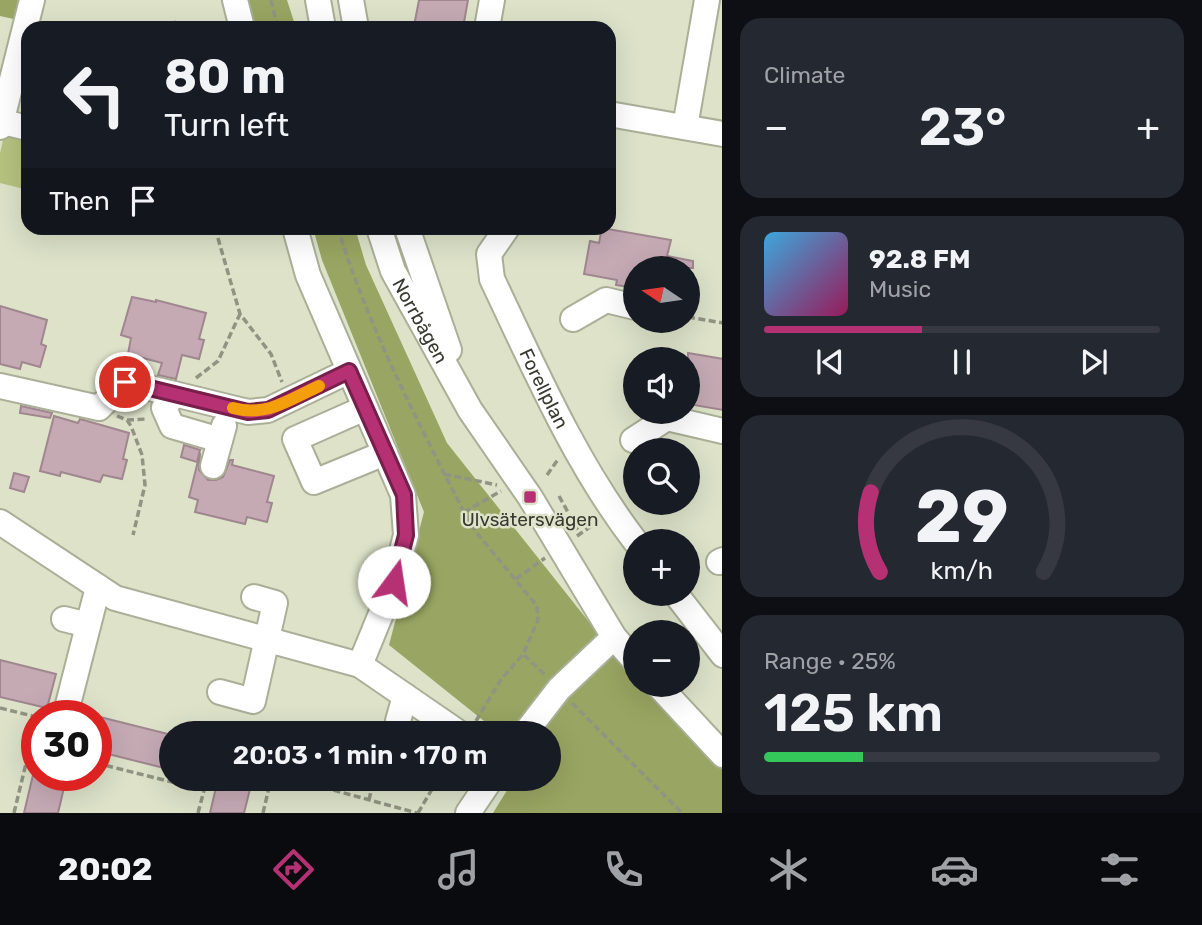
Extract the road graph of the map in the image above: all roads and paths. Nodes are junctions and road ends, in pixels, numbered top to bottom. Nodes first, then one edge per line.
1 (32, 0) edge
2 (234, 0) edge
3 (271, 0) edge
4 (318, 0) edge
5 (351, 0) edge
6 (492, 0) edge
7 (708, 0) edge
8 (23, 21) edge
9 (240, 21) edge
10 (276, 21) edge
11 (322, 21) edge
12 (355, 21) edge
13 (488, 21) edge
14 (21, 24) edge
15 (9, 51) edge
16 (19, 96) edge
17 (616, 115) edge
18 (1, 124) edge
19 (21, 127) edge
20 (685, 127) junction
21 (722, 134) edge
22 (217, 235) edge
23 (297, 235) edge
24 (340, 235) edge
25 (381, 235) edge
26 (409, 235) edge
27 (502, 235) edge
28 (623, 304) edge
29 (240, 314) junction
30 (573, 319) dead end
31 (700, 319) edge
32 (722, 323) edge
33 (349, 371) junction
34 (0, 386) edge
35 (174, 394) junction
36 (289, 400) junction
37 (230, 404) junction
38 (99, 408) junction
39 (365, 408) junction
40 (470, 410) junction
41 (722, 431) edge
42 (636, 438) edge
43 (220, 440) junction
44 (385, 453) junction
45 (213, 467) dead end
46 (444, 474) junction
47 (559, 496) dead end
48 (464, 512) junction
49 (0, 522) edge
50 (626, 529) edge
51 (580, 534) dead end
52 (133, 535) dead end
53 (98, 587) junction
54 (254, 597) dead end
55 (686, 606) edge
56 (64, 619) dead end
57 (88, 625) junction
58 (614, 637) junction
59 (267, 639) junction
60 (623, 647) edge
61 (523, 654) junction
62 (722, 654) edge
63 (360, 665) junction
64 (559, 689) junction
65 (220, 692) dead end
66 (405, 696) junction
67 (669, 697) edge
68 (71, 700) edge
69 (0, 708) edge
70 (21, 714) edge
71 (398, 721) dead end
72 (453, 721) edge
73 (472, 721) edge
74 (534, 721) edge
75 (722, 754) edge
76 (112, 767) edge
77 (159, 779) edge
78 (21, 784) edge
79 (204, 791) edge
80 (268, 791) edge
81 (336, 791) edge
82 (371, 791) edge
83 (430, 791) edge
84 (483, 791) edge
85 (369, 800) junction
86 (14, 813) edge
87 (198, 813) edge
88 (263, 813) edge
89 (417, 813) edge
90 (468, 813) edge
91 (682, 813) edge

1 - 8 street
2 - 9 street
3 - 10 path
4 - 11 street
5 - 12 street
6 - 13 street
7 - 20 street
14 - 15 street
15 - 16 street
16 - 18 street
17 - 20 street
18 - 19 street
20 - 21 street
22 - 29 path
23 - 33 street
24 - 46 path
25 - 40 street, Norrbågen
26 - 40 street, Norrbågen
27 - 50 street, Forellplan
28 - 30 street
29 - 35 path
29 - 36 path
31 - 32 path
33 - 36 street
33 - 39 street
34 - 38 street
35 - 37 street
35 - 38 street
35 - 43 street
36 - 37 street
37 - 43 street
38 - 52 path
39 - 44 street
39 - 44 street
40 - 58 street, Norrbågen
41 - 42 street
43 - 45 street
44 - 63 street
46 - 48 path
46 - 48 path
47 - 51 path
48 - 61 path
49 - 53 street
53 - 57 street
53 - 59 street
54 - 59 street
55 - 62 street
56 - 57 street
57 - 68 street
58 - 60 street, Norrbågen
58 - 64 street
59 - 63 street
59 - 65 street
61 - 64 path
61 - 73 path
63 - 66 street
64 - 74 street
64 - 91 path
66 - 71 street
66 - 72 street
67 - 75 street
69 - 70 path
76 - 77 path
78 - 86 path
79 - 87 path
80 - 88 path
81 - 85 path
82 - 85 path
83 - 89 path
84 - 90 street
85 - 89 path

